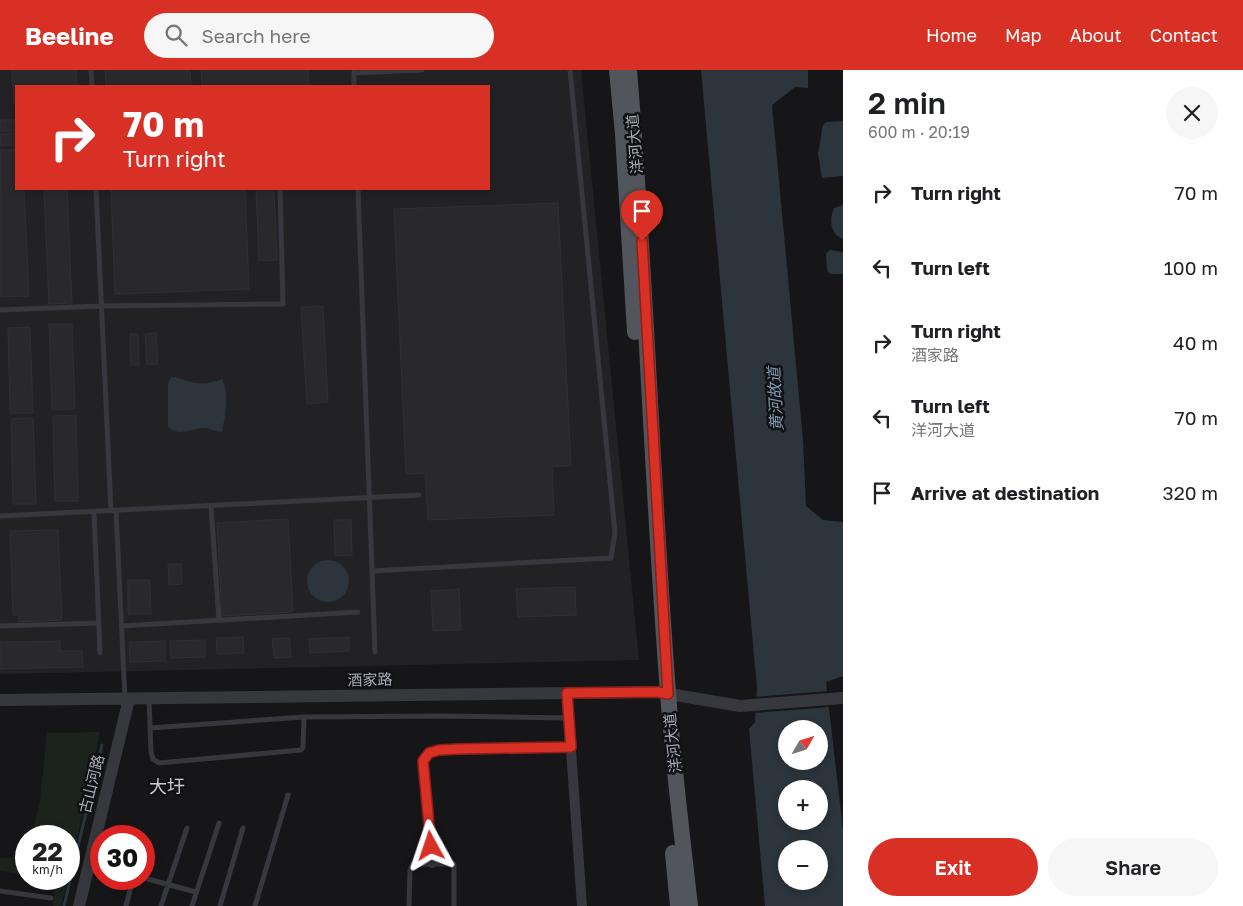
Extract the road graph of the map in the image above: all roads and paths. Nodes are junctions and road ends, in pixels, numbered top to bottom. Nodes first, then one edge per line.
1 (91, 70) edge
2 (422, 70) edge
3 (570, 70) edge
4 (617, 70) edge
5 (629, 70) edge
6 (354, 72) edge
7 (92, 85) edge
8 (354, 85) edge
9 (96, 190) edge
10 (280, 190) edge
11 (358, 190) edge
12 (101, 306) junction
13 (0, 310) edge
14 (419, 495) dead end
15 (370, 497) junction
16 (211, 506) junction
17 (114, 511) junction
18 (94, 512) junction
19 (0, 516) edge
20 (372, 571) junction
21 (358, 612) dead end
22 (219, 620) junction
23 (99, 623) junction
24 (0, 626) edge
25 (121, 626) junction
26 (375, 652) dead end
27 (100, 653) dead end
28 (567, 693) junction
29 (663, 693) junction
30 (843, 698) edge
31 (127, 699) junction
32 (150, 699) junction
33 (0, 700) edge
34 (304, 717) junction
35 (569, 718) junction
36 (150, 728) junction
37 (571, 747) junction
38 (288, 795) dead end
39 (219, 823) dead end
40 (187, 828) dead end
41 (243, 828) dead end
42 (432, 863) junction
43 (88, 870) joint
44 (155, 881) edge
45 (169, 884) junction
46 (131, 890) edge
47 (0, 891) edge
48 (196, 892) junction
49 (51, 898) dead end
50 (80, 906) edge
51 (126, 906) edge
52 (161, 906) edge
53 (192, 906) edge
54 (220, 906) edge
55 (255, 906) edge
56 (409, 906) edge
57 (454, 906) edge
58 (582, 906) edge
59 (678, 906) edge
60 (690, 906) edge

1 - 7 lane
2 - 6 lane
3 - 20 lane
4 - 29 main road, 洋河大道
5 - 29 main road, 洋河大道
6 - 8 lane
9 - 12 lane
10 - 12 lane
11 - 15 lane
12 - 13 lane
12 - 17 lane
14 - 15 lane
15 - 16 lane
15 - 20 lane
16 - 17 lane
16 - 22 lane
17 - 18 lane
17 - 25 lane
18 - 19 lane
18 - 23 lane
20 - 26 lane
21 - 22 lane
22 - 25 lane
23 - 24 lane
23 - 27 lane
25 - 31 lane
28 - 29 street, 酒家路
28 - 32 street, 酒家路
28 - 35 street
29 - 30 street, 酒家路
29 - 59 main road, 洋河大道
29 - 60 main road, 洋河大道
31 - 32 street, 酒家路
31 - 33 street, 酒家路
31 - 43 street, 古山河路
32 - 36 lane
34 - 35 lane
34 - 36 lane
34 - 36 lane
35 - 37 street
37 - 42 street
37 - 58 street
38 - 55 lane
39 - 48 lane
40 - 45 lane
41 - 54 lane
42 - 56 lane
42 - 57 lane
43 - 50 street, 古山河路
44 - 45 lane
45 - 48 lane
45 - 52 lane
46 - 51 lane
47 - 49 lane
48 - 53 lane

